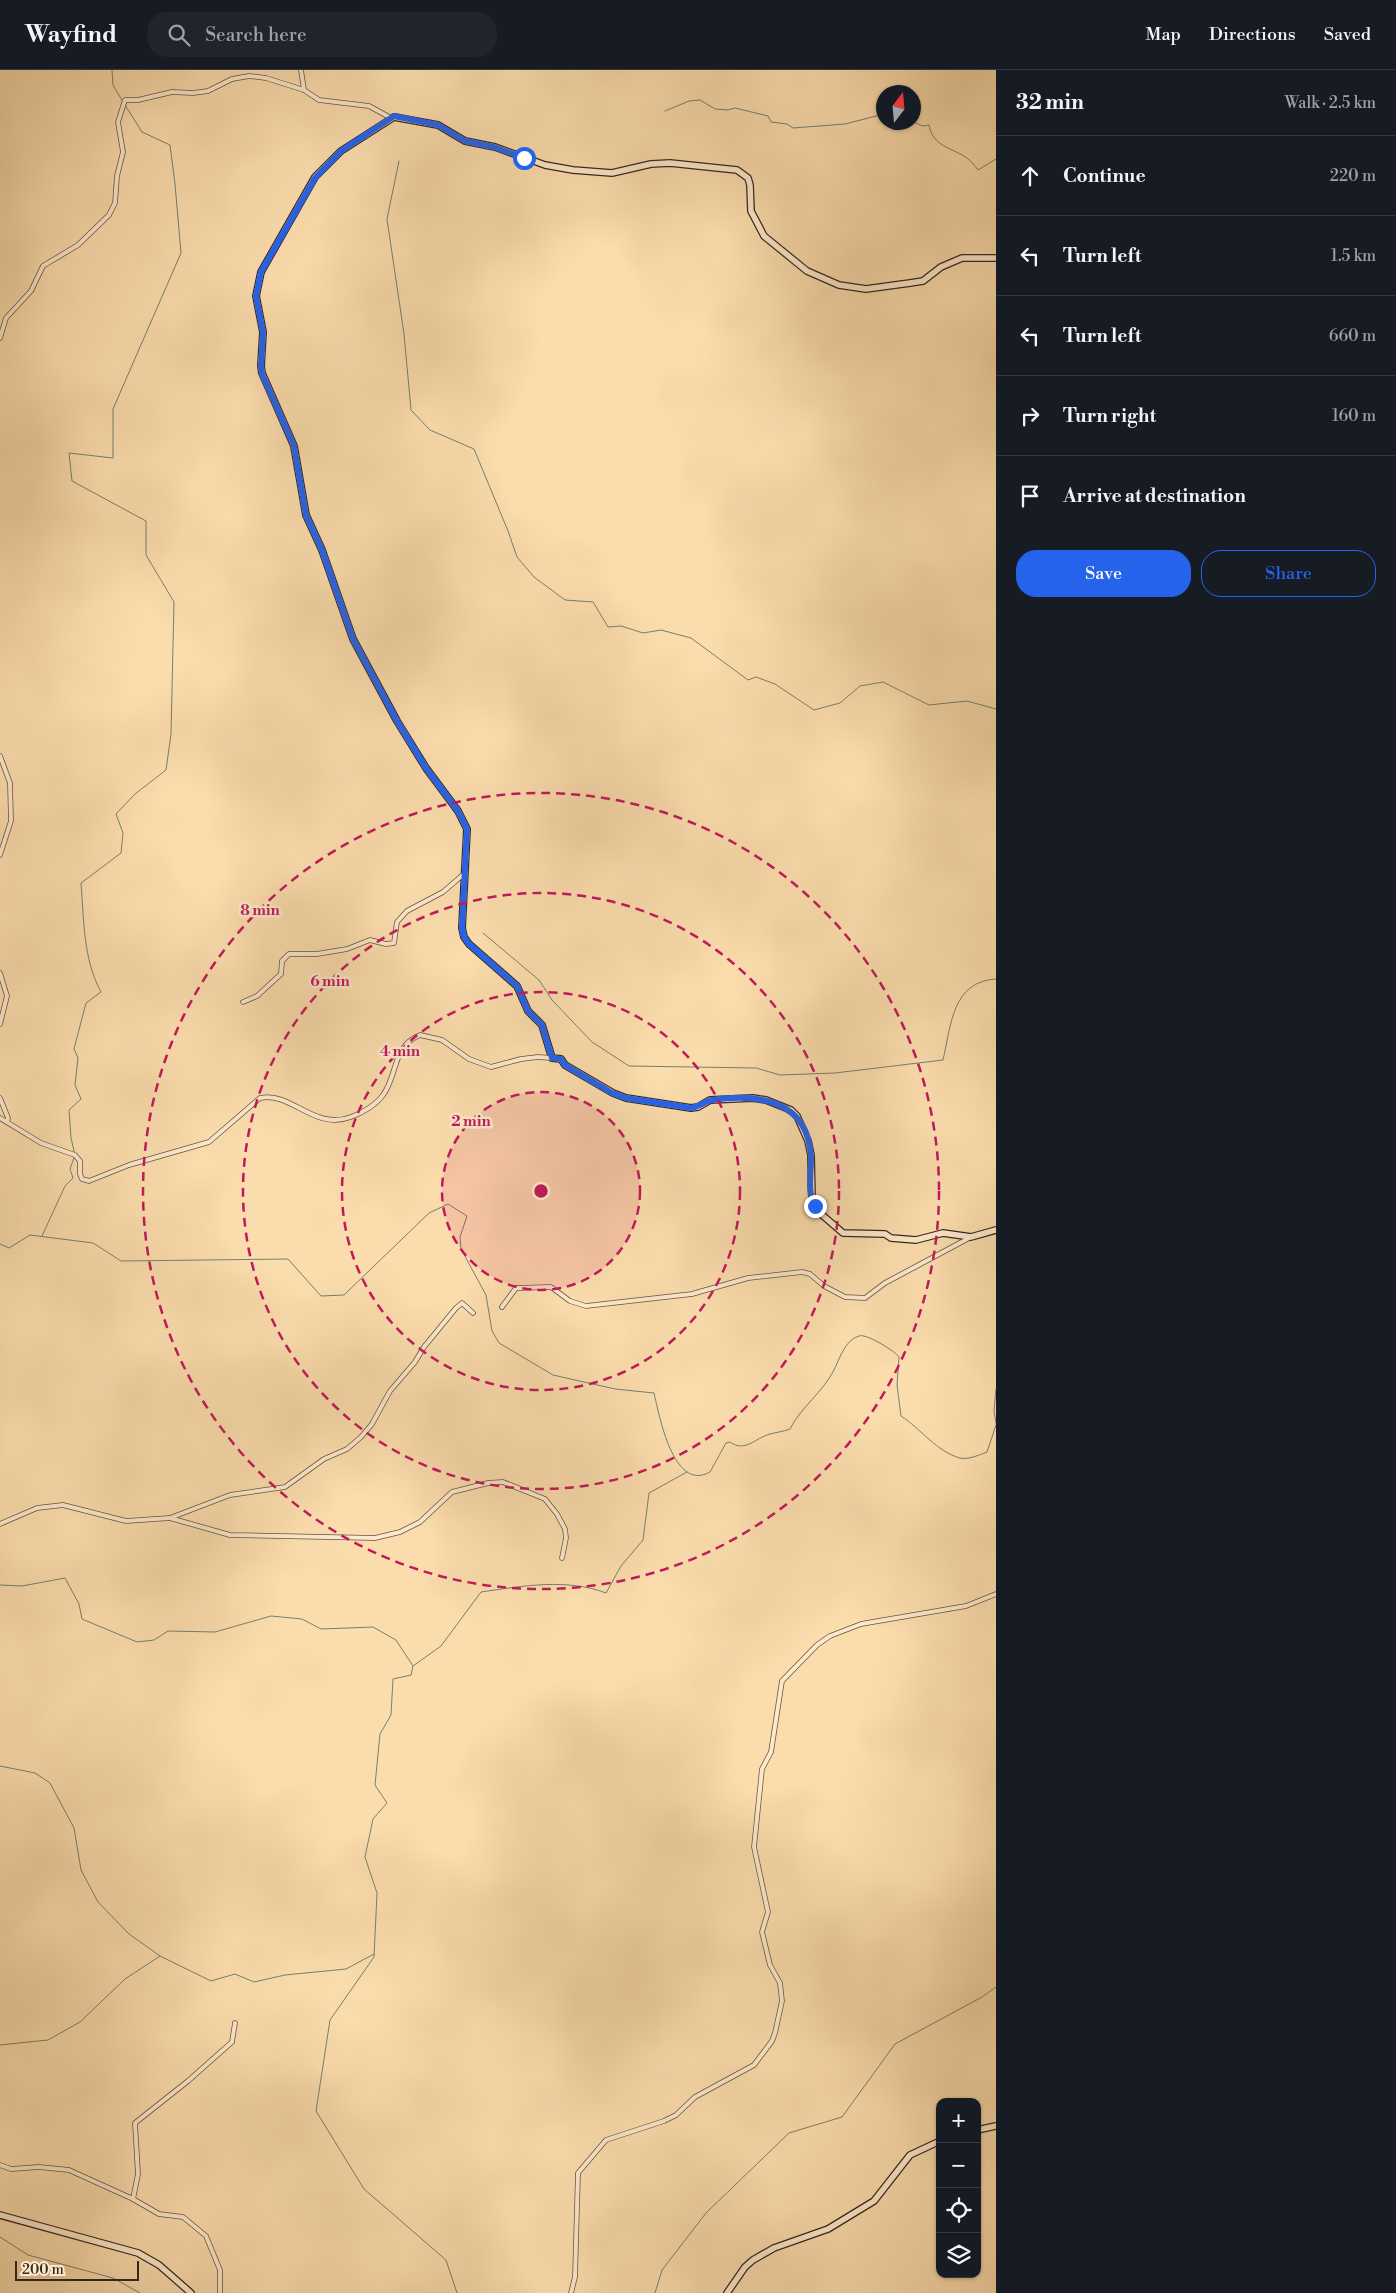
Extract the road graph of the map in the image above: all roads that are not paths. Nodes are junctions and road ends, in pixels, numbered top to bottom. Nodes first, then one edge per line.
1 (301, 70) edge
2 (304, 90) junction
3 (391, 118) junction
4 (996, 258) edge
5 (0, 338) edge
6 (0, 756) edge
7 (0, 856) edge
8 (465, 873) junction
9 (0, 973) edge
10 (243, 1002) dead end
11 (0, 1024) edge
12 (552, 1058) junction
13 (0, 1098) edge
14 (0, 1118) edge
15 (7, 1122) junction
16 (996, 1230) edge
17 (971, 1237) junction
18 (502, 1307) dead end
19 (474, 1313) dead end
20 (170, 1518) junction
21 (0, 1524) edge
22 (562, 1558) dead end
23 (996, 1594) edge
24 (236, 2023) dead end
25 (996, 2126) edge
26 (981, 2129) edge
27 (936, 2143) edge
28 (0, 2166) edge
29 (133, 2199) junction
30 (0, 2215) edge
31 (191, 2293) edge
32 (220, 2293) edge
33 (571, 2293) edge
34 (727, 2293) edge

1 - 2 street
2 - 3 street
2 - 5 street
3 - 4 street
3 - 8 street
6 - 7 street
8 - 10 street
8 - 12 street
9 - 11 street
12 - 15 street
12 - 17 street
13 - 15 street
14 - 15 street
16 - 17 street
17 - 18 street
19 - 20 street
20 - 21 street
20 - 22 street
23 - 33 street
24 - 29 street
25 - 26 street
27 - 34 street
28 - 29 street
29 - 32 street
30 - 31 street

